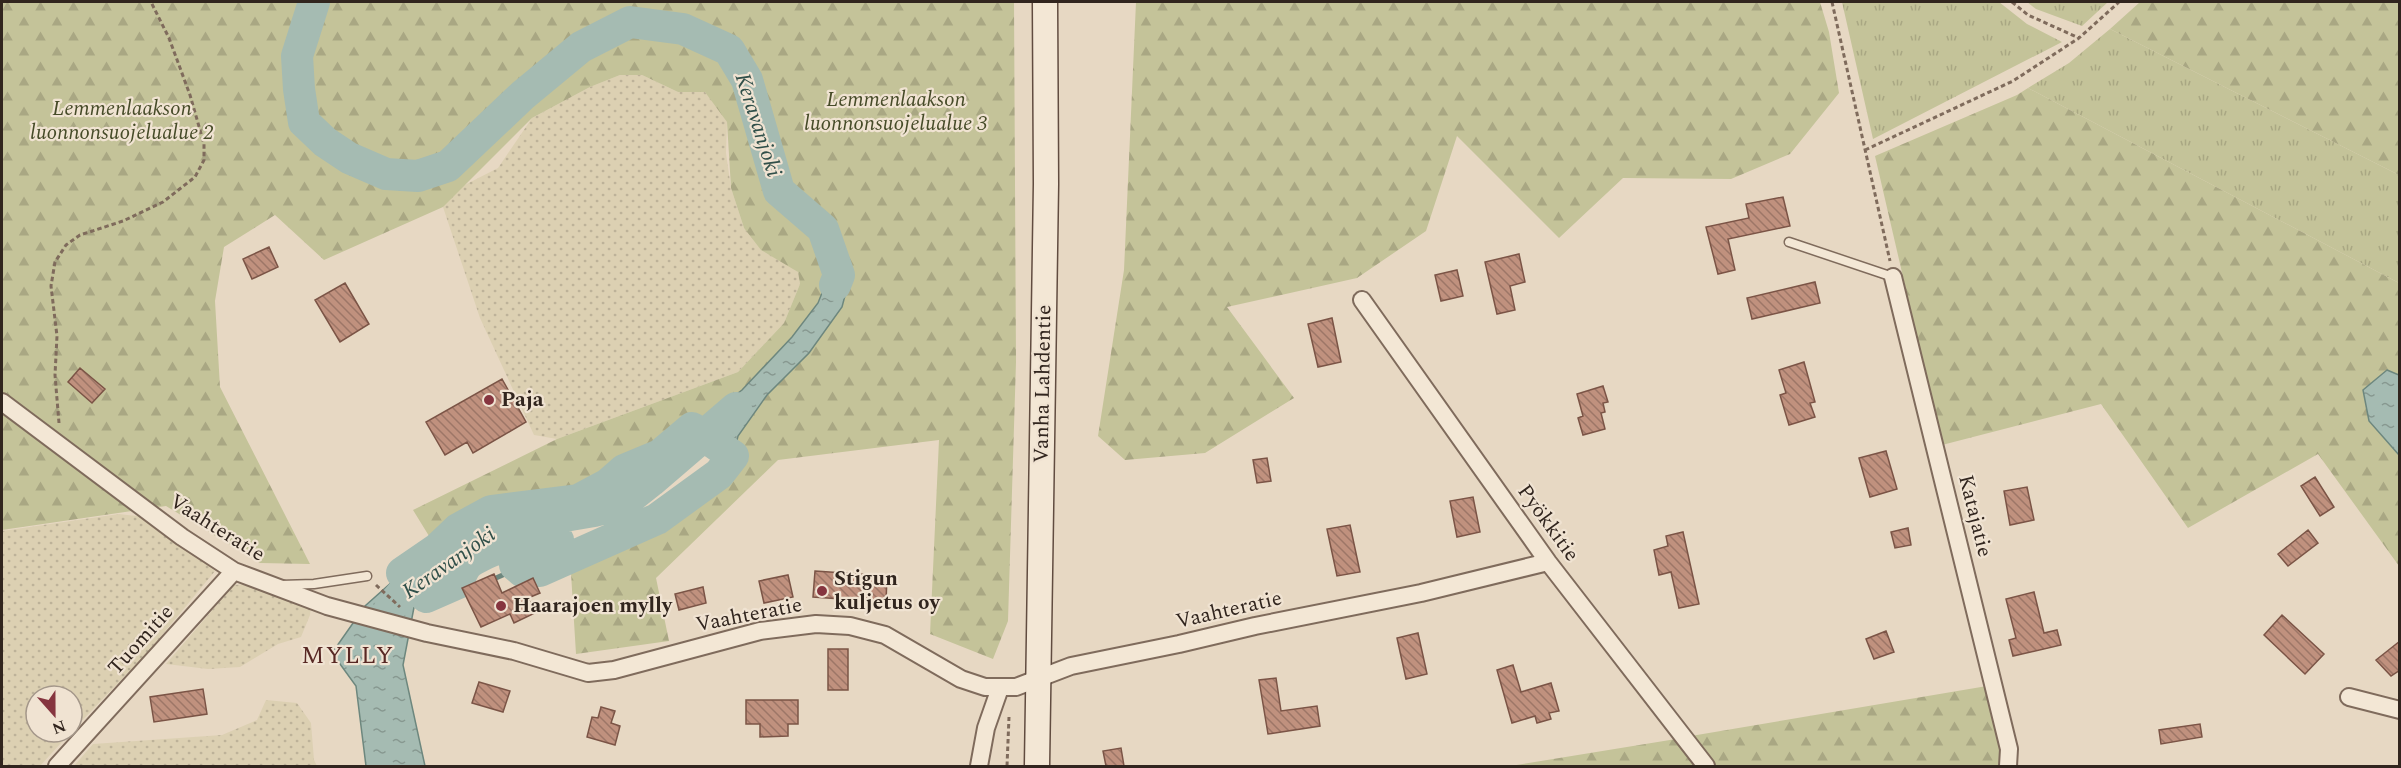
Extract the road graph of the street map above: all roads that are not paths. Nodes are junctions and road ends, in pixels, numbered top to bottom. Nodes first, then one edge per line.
1 (1046, 2) edge
2 (1788, 242) dead end
3 (1893, 277) joint
4 (1362, 300) dead end
5 (2, 402) edge
6 (1548, 562) junction
7 (234, 571) junction
8 (367, 576) road end
9 (267, 585) junction
10 (1018, 684) junction
11 (2349, 697) dead end
12 (2400, 710) edge
13 (57, 766) edge
14 (979, 766) edge
15 (1037, 766) edge
16 (1706, 766) edge
17 (2008, 766) edge

1 - 10 main road, Vanha Lahdentie
2 - 3 lane
3 - 17 street, Katajatie
4 - 6 street, Pyökkitie
5 - 7 street, Vaahteratie
6 - 10 street, Vaahteratie
6 - 16 street, Pyökkitie
7 - 9 street, Vaahteratie
7 - 13 street, Tuomitie
8 - 9 lane
9 - 10 street, Vaahteratie
10 - 14 street
10 - 15 main road, Vanha Lahdentie
11 - 12 street

